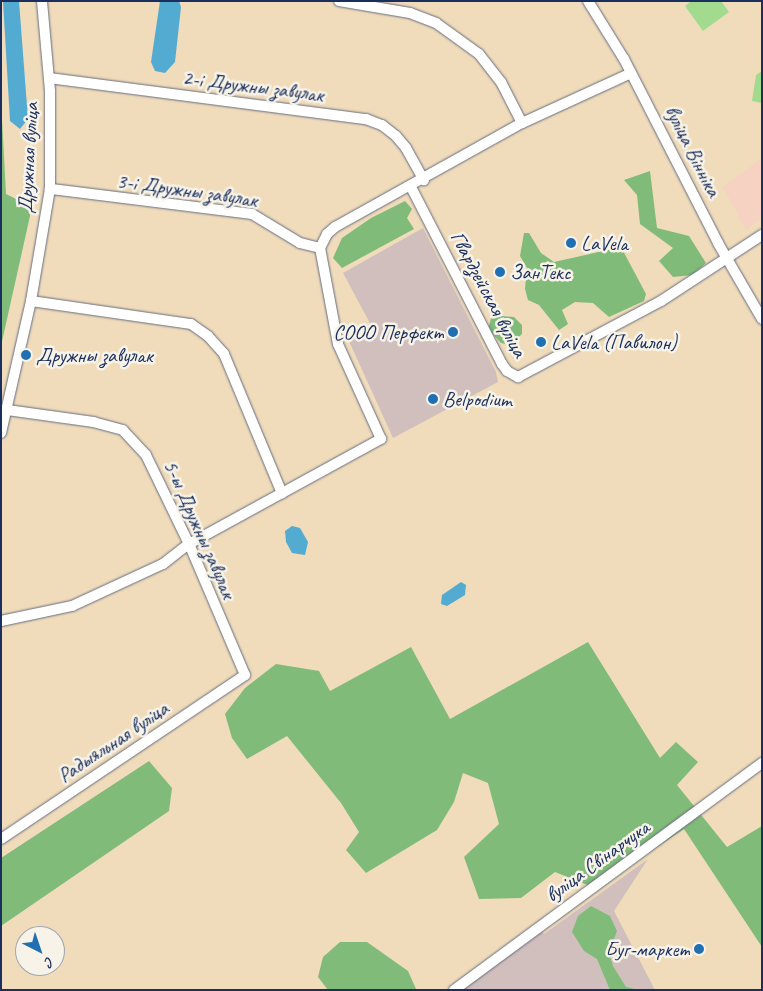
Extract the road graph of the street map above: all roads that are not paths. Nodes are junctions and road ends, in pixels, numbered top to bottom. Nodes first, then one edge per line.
1 (42, 1) edge
2 (339, 1) edge
3 (588, 1) edge
4 (631, 73) junction
5 (49, 78) junction
6 (522, 123) junction
7 (424, 180) junction
8 (411, 187) junction
9 (50, 189) junction
10 (762, 235) edge
11 (320, 248) junction
12 (727, 259) junction
13 (31, 301) junction
14 (762, 319) edge
15 (7, 410) junction
16 (1, 432) edge
17 (282, 493) junction
18 (190, 544) junction
19 (1, 622) edge
20 (245, 675) joint
21 (762, 763) edge
22 (1, 839) edge
23 (454, 990) edge

1 - 5 street, Дружная вуліца
2 - 6 street
3 - 4 street, вуліца Вінніка
4 - 6 street
4 - 12 street, вуліца Вінніка
5 - 7 street, 2-і Дружны завулак
5 - 9 street, Дружная вуліца
6 - 7 street
7 - 8 street
8 - 11 street
8 - 12 street, Гвардзейская вуліца
9 - 11 street, 3-і Дружны завулак
9 - 13 street, Дружная вуліца
10 - 12 street, Гвардзейская вуліца
11 - 17 street
12 - 14 street, вуліца Вінніка
13 - 15 street, Дружная вуліца
13 - 17 street
15 - 16 street, Дружная вуліца
15 - 18 street, 5-ы Дружны завулак
17 - 18 street
18 - 19 street
18 - 20 street, 5-ы Дружны завулак
20 - 22 street, Радыяльная вуліца
21 - 23 street, вуліца Свінарчука

